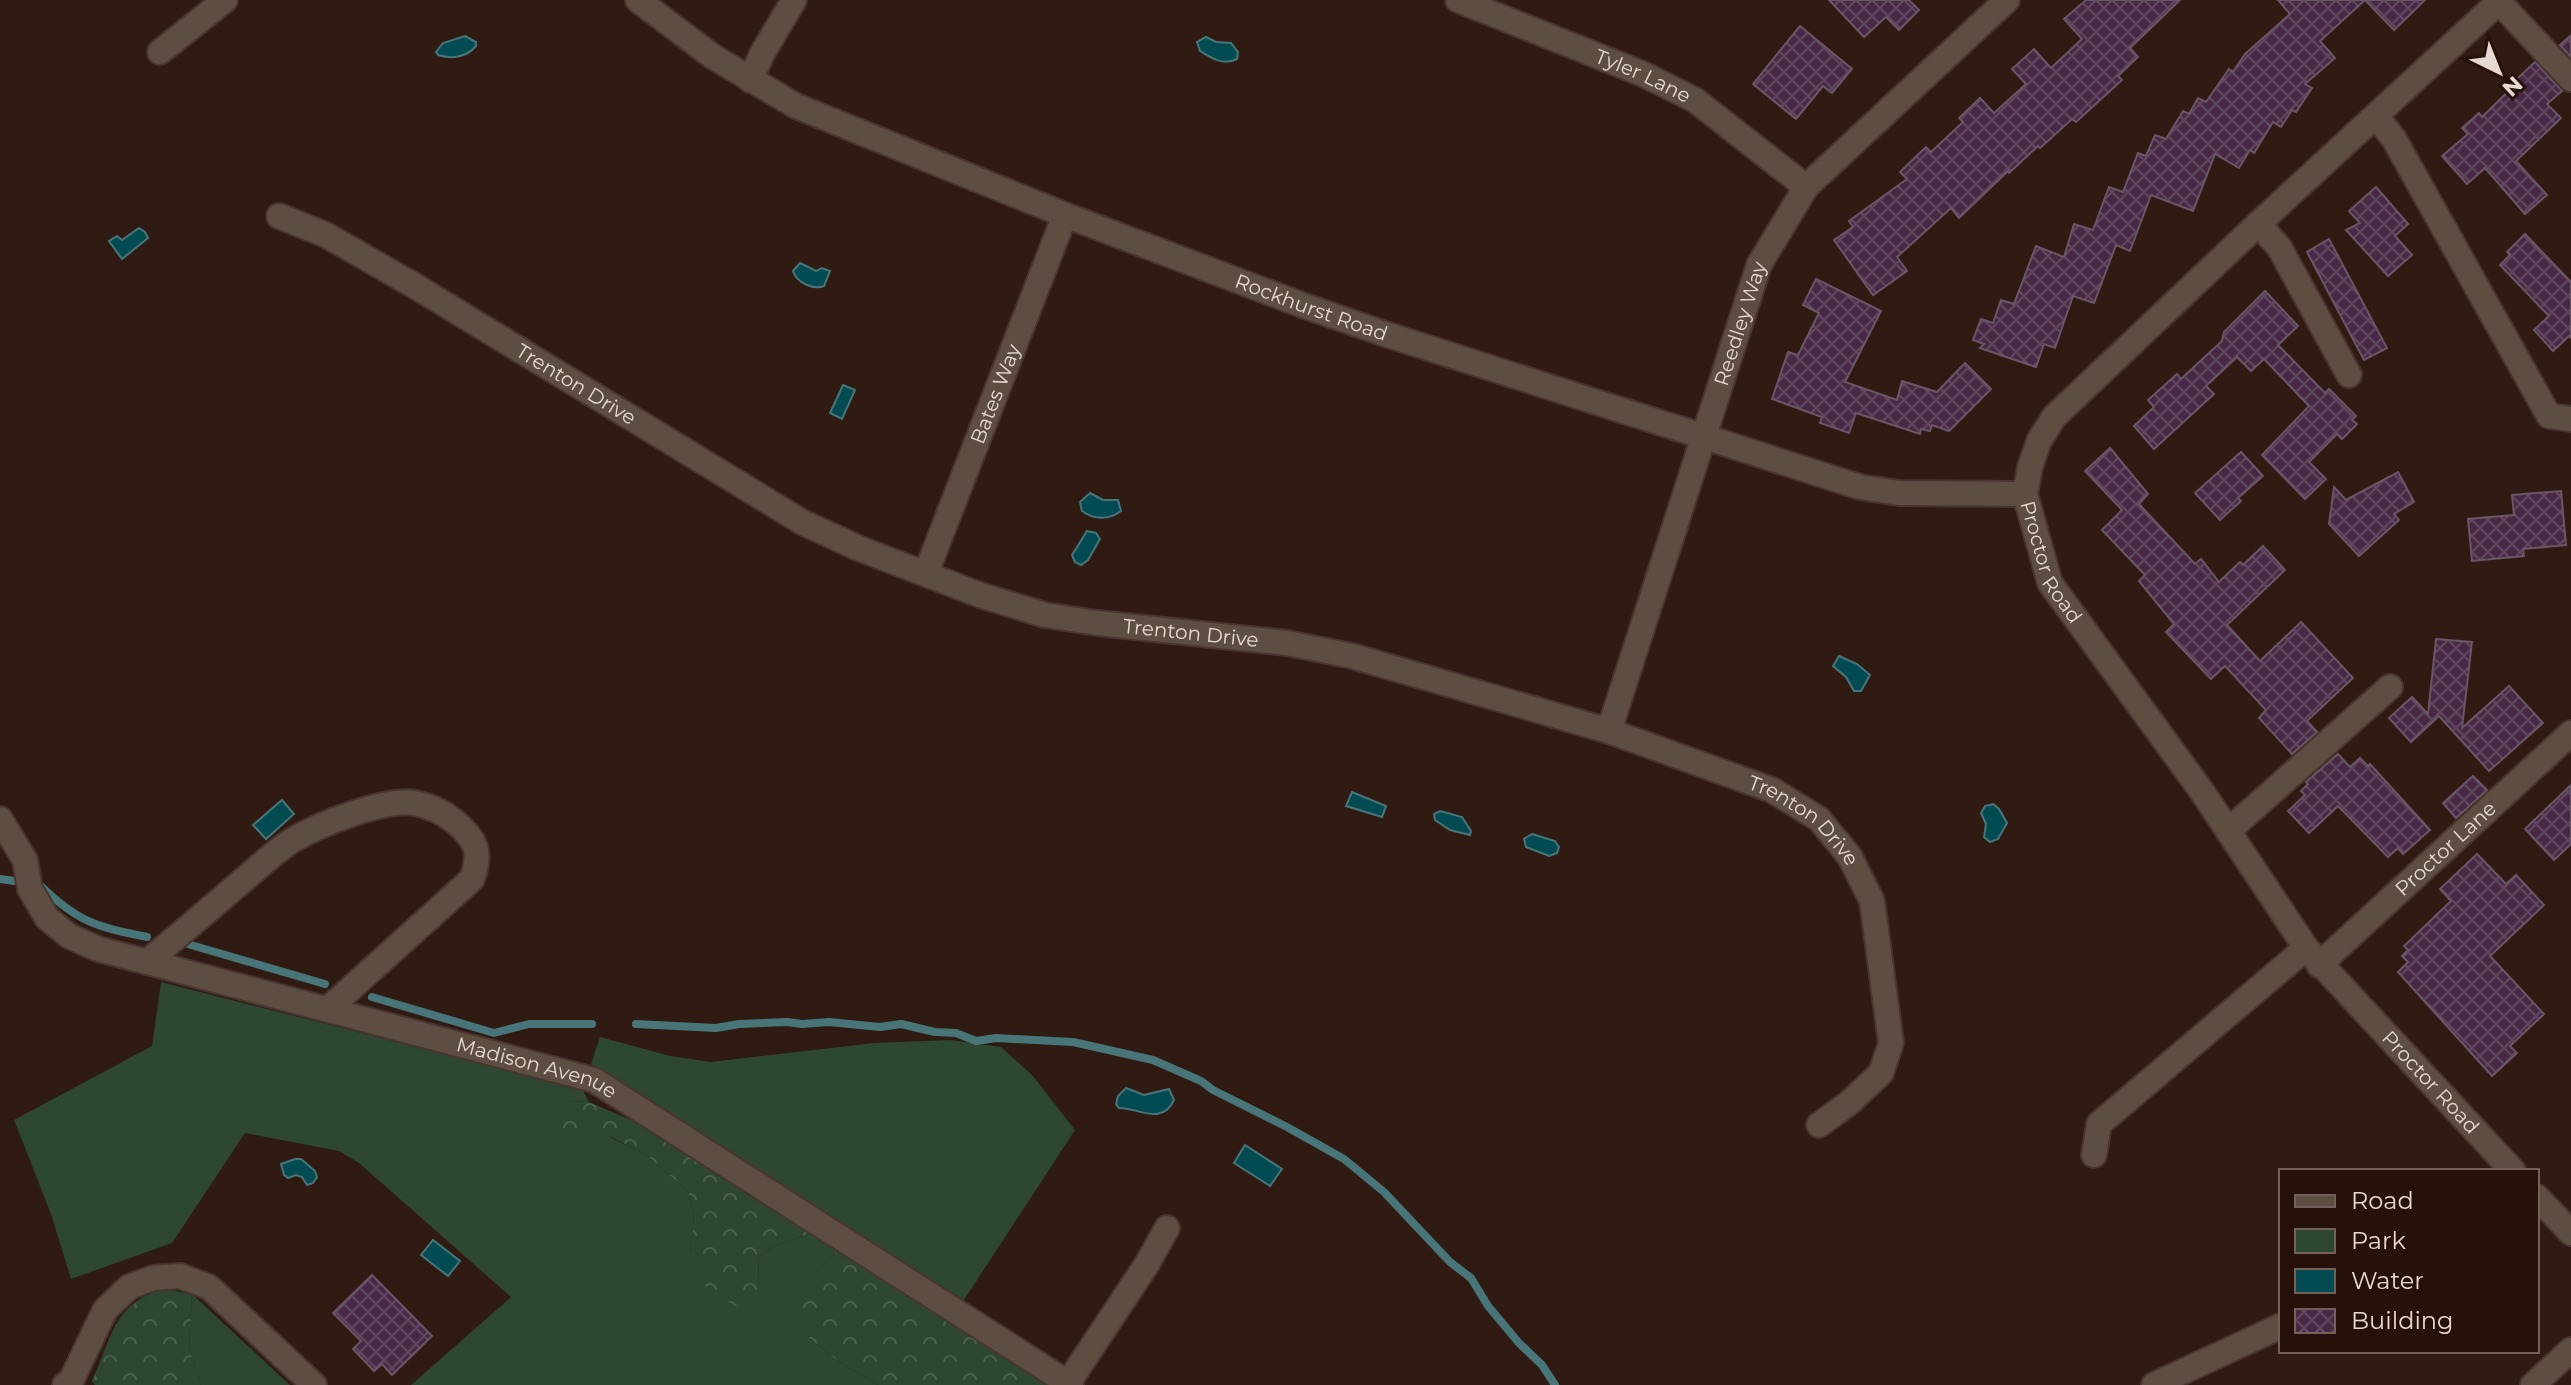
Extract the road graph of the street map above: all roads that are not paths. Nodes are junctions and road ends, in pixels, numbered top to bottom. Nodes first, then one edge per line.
1 (225, 0) edge
2 (638, 0) edge
3 (794, 0) edge
4 (1458, 0) edge
5 (2007, 0) edge
6 (2500, 1) edge
7 (1497, 7) edge
8 (160, 52) dead end
9 (2571, 79) edge
10 (750, 80) junction
11 (2376, 116) junction
12 (1806, 187) junction
13 (1065, 215) junction
14 (279, 216) dead end
15 (2258, 224) junction
16 (2349, 375) dead end
17 (2571, 419) edge
18 (1703, 435) junction
19 (2025, 494) junction
20 (926, 573) junction
21 (2390, 687) dead end
22 (1609, 731) junction
23 (2571, 733) edge
24 (0, 819) edge
25 (2228, 831) junction
26 (2313, 956) junction
27 (147, 962) junction
28 (328, 1009) junction
29 (1819, 1125) dead end
30 (2094, 1155) dead end
31 (2511, 1169) edge
32 (2539, 1200) edge
33 (2554, 1226) edge
34 (1167, 1228) dead end
35 (2279, 1327) edge
36 (2571, 1350) edge
37 (1069, 1384) edge
38 (65, 1385) edge
39 (314, 1385) edge
40 (2154, 1385) edge
41 (2533, 1385) edge

1 - 8 street
2 - 10 street, Rockhurst Road
3 - 10 street
4 - 7 street, Tyler Lane
5 - 12 street, Reedley Way
6 - 9 street
6 - 11 street, Proctor Road
7 - 12 street, Tyler Lane
10 - 13 street, Rockhurst Road
11 - 15 street, Proctor Road
11 - 17 street
12 - 18 street, Reedley Way
13 - 18 street, Rockhurst Road
13 - 20 street, Bates Way
14 - 20 street, Trenton Drive
15 - 16 street
15 - 19 street, Proctor Road
18 - 19 street, Rockhurst Road
18 - 22 street, Reedley Way
19 - 25 street, Proctor Road
20 - 22 street, Trenton Drive
21 - 25 street
22 - 29 street, Trenton Drive
23 - 26 street, Proctor Lane
24 - 27 street, Madison Avenue
25 - 26 street, Proctor Road
26 - 30 street, Proctor Lane
26 - 31 street, Proctor Road
27 - 28 street, Madison Avenue
27 - 28 street
28 - 37 street, Madison Avenue
32 - 33 street
34 - 37 street
35 - 40 street
36 - 41 street
38 - 39 street

